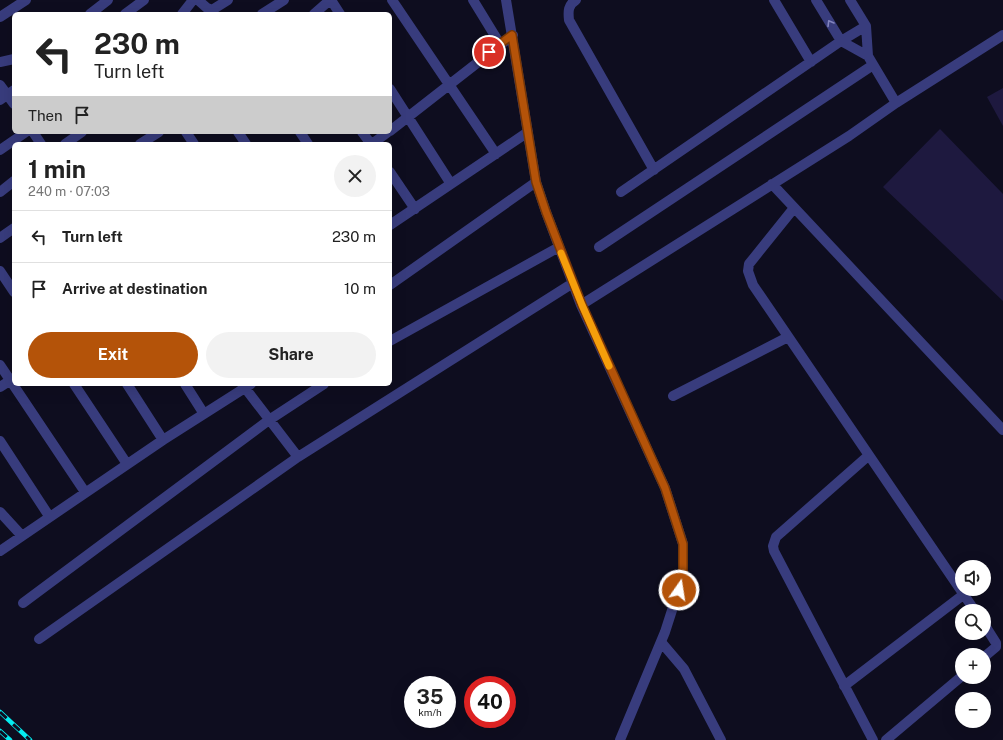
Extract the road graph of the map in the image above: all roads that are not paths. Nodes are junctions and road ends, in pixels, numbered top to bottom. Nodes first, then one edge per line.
1 (108, 0) edge
2 (144, 0) edge
3 (193, 0) edge
4 (198, 0) edge
5 (228, 0) edge
6 (284, 0) edge
7 (330, 0) edge
8 (392, 0) edge
9 (473, 0) edge
10 (506, 0) edge
11 (576, 0) edge
12 (774, 0) edge
13 (816, 0) edge
14 (850, 0) edge
15 (21, 1) edge
16 (93, 12) edge
17 (128, 12) edge
18 (184, 12) edge
19 (265, 12) edge
20 (316, 12) edge
21 (339, 12) edge
22 (0, 17) edge
23 (866, 26) junction
24 (512, 35) junction
25 (1003, 35) edge
26 (841, 41) junction
27 (500, 44) junction
28 (12, 59) edge
29 (871, 60) junction
30 (0, 62) edge
31 (811, 62) junction
32 (0, 85) edge
33 (448, 85) junction
34 (392, 92) edge
35 (7, 95) edge
36 (896, 103) junction
37 (408, 117) junction
38 (392, 129) edge
39 (528, 132) junction
40 (23, 134) edge
41 (79, 134) edge
42 (156, 134) edge
43 (385, 134) edge
44 (68, 142) edge
45 (144, 142) edge
46 (374, 142) edge
47 (0, 150) edge
48 (496, 154) junction
49 (654, 170) junction
50 (392, 175) edge
51 (536, 182) junction
52 (12, 183) edge
53 (451, 184) junction
54 (772, 184) junction
55 (0, 192) edge
56 (621, 192) dead end
57 (794, 208) junction
58 (415, 209) junction
59 (392, 224) edge
60 (12, 229) edge
61 (0, 238) edge
62 (559, 247) junction
63 (599, 247) dead end
64 (0, 271) edge
65 (573, 283) junction
66 (392, 284) edge
67 (12, 289) edge
68 (582, 305) junction
69 (788, 337) junction
70 (392, 340) edge
71 (0, 366) edge
72 (12, 380) edge
73 (16, 386) edge
74 (75, 386) edge
75 (128, 386) edge
76 (186, 386) edge
77 (246, 386) edge
78 (321, 386) edge
79 (0, 387) edge
80 (673, 396) dead end
81 (204, 414) junction
82 (269, 420) junction
83 (1003, 430) edge
84 (163, 440) junction
85 (0, 441) edge
86 (868, 456) junction
87 (298, 457) junction
88 (127, 464) junction
89 (85, 492) junction
90 (0, 512) edge
91 (49, 516) junction
92 (22, 536) junction
93 (0, 551) edge
94 (955, 583) edge
95 (962, 596) edge
96 (24, 603) dead end
97 (991, 635) edge
98 (39, 638) dead end
99 (661, 642) junction
100 (991, 651) edge
101 (955, 682) edge
102 (844, 686) junction
103 (620, 740) edge
104 (721, 740) edge
105 (873, 740) edge
106 (886, 740) edge

1 - 16 street
2 - 17 street
3 - 18 street
4 - 5 street
6 - 19 street
7 - 20 street
7 - 21 street
8 - 33 street
9 - 27 street
10 - 24 street
11 - 49 street
12 - 31 street
26 -> 13 street
14 - 23 street
15 - 22 street
23 - 26 street
23 - 29 street
24 - 27 street
24 - 39 street
25 - 36 street
26 - 29 street
26 - 31 street
27 - 33 street
28 - 30 street
29 - 36 street
29 - 63 street
31 - 49 street
32 - 35 street
33 - 37 street
33 - 48 street
34 - 37 street
36 - 54 street
37 - 38 street
37 - 53 street
39 - 48 street
39 - 51 street
40 - 47 street
41 - 44 street
42 - 45 street
43 - 46 street
48 - 53 street
49 - 56 street
50 - 58 street
51 - 62 street
51 - 66 street
52 - 55 street
53 - 58 street
54 - 57 street
54 - 68 street
57 - 69 street
57 - 83 street
58 - 59 street
60 - 61 street
62 - 65 street
62 - 70 street
64 - 67 street
65 - 68 street
65 - 87 street
68 - 99 street
69 - 80 street
69 - 86 street
71 - 72 street
72 - 79 street
73 - 89 street
74 - 88 street
75 - 84 street
76 - 81 street
77 - 81 street
77 - 82 street
78 - 82 street
81 - 84 street
82 - 87 street
82 - 96 street
84 - 88 street
85 - 91 street
86 - 94 street
86 - 102 street
87 - 98 street
88 - 89 street
89 - 91 street
90 - 92 street
91 - 92 street
92 - 93 street
95 - 102 street
97 - 100 street
99 - 103 street
99 - 104 street
101 - 106 street
102 - 105 street

